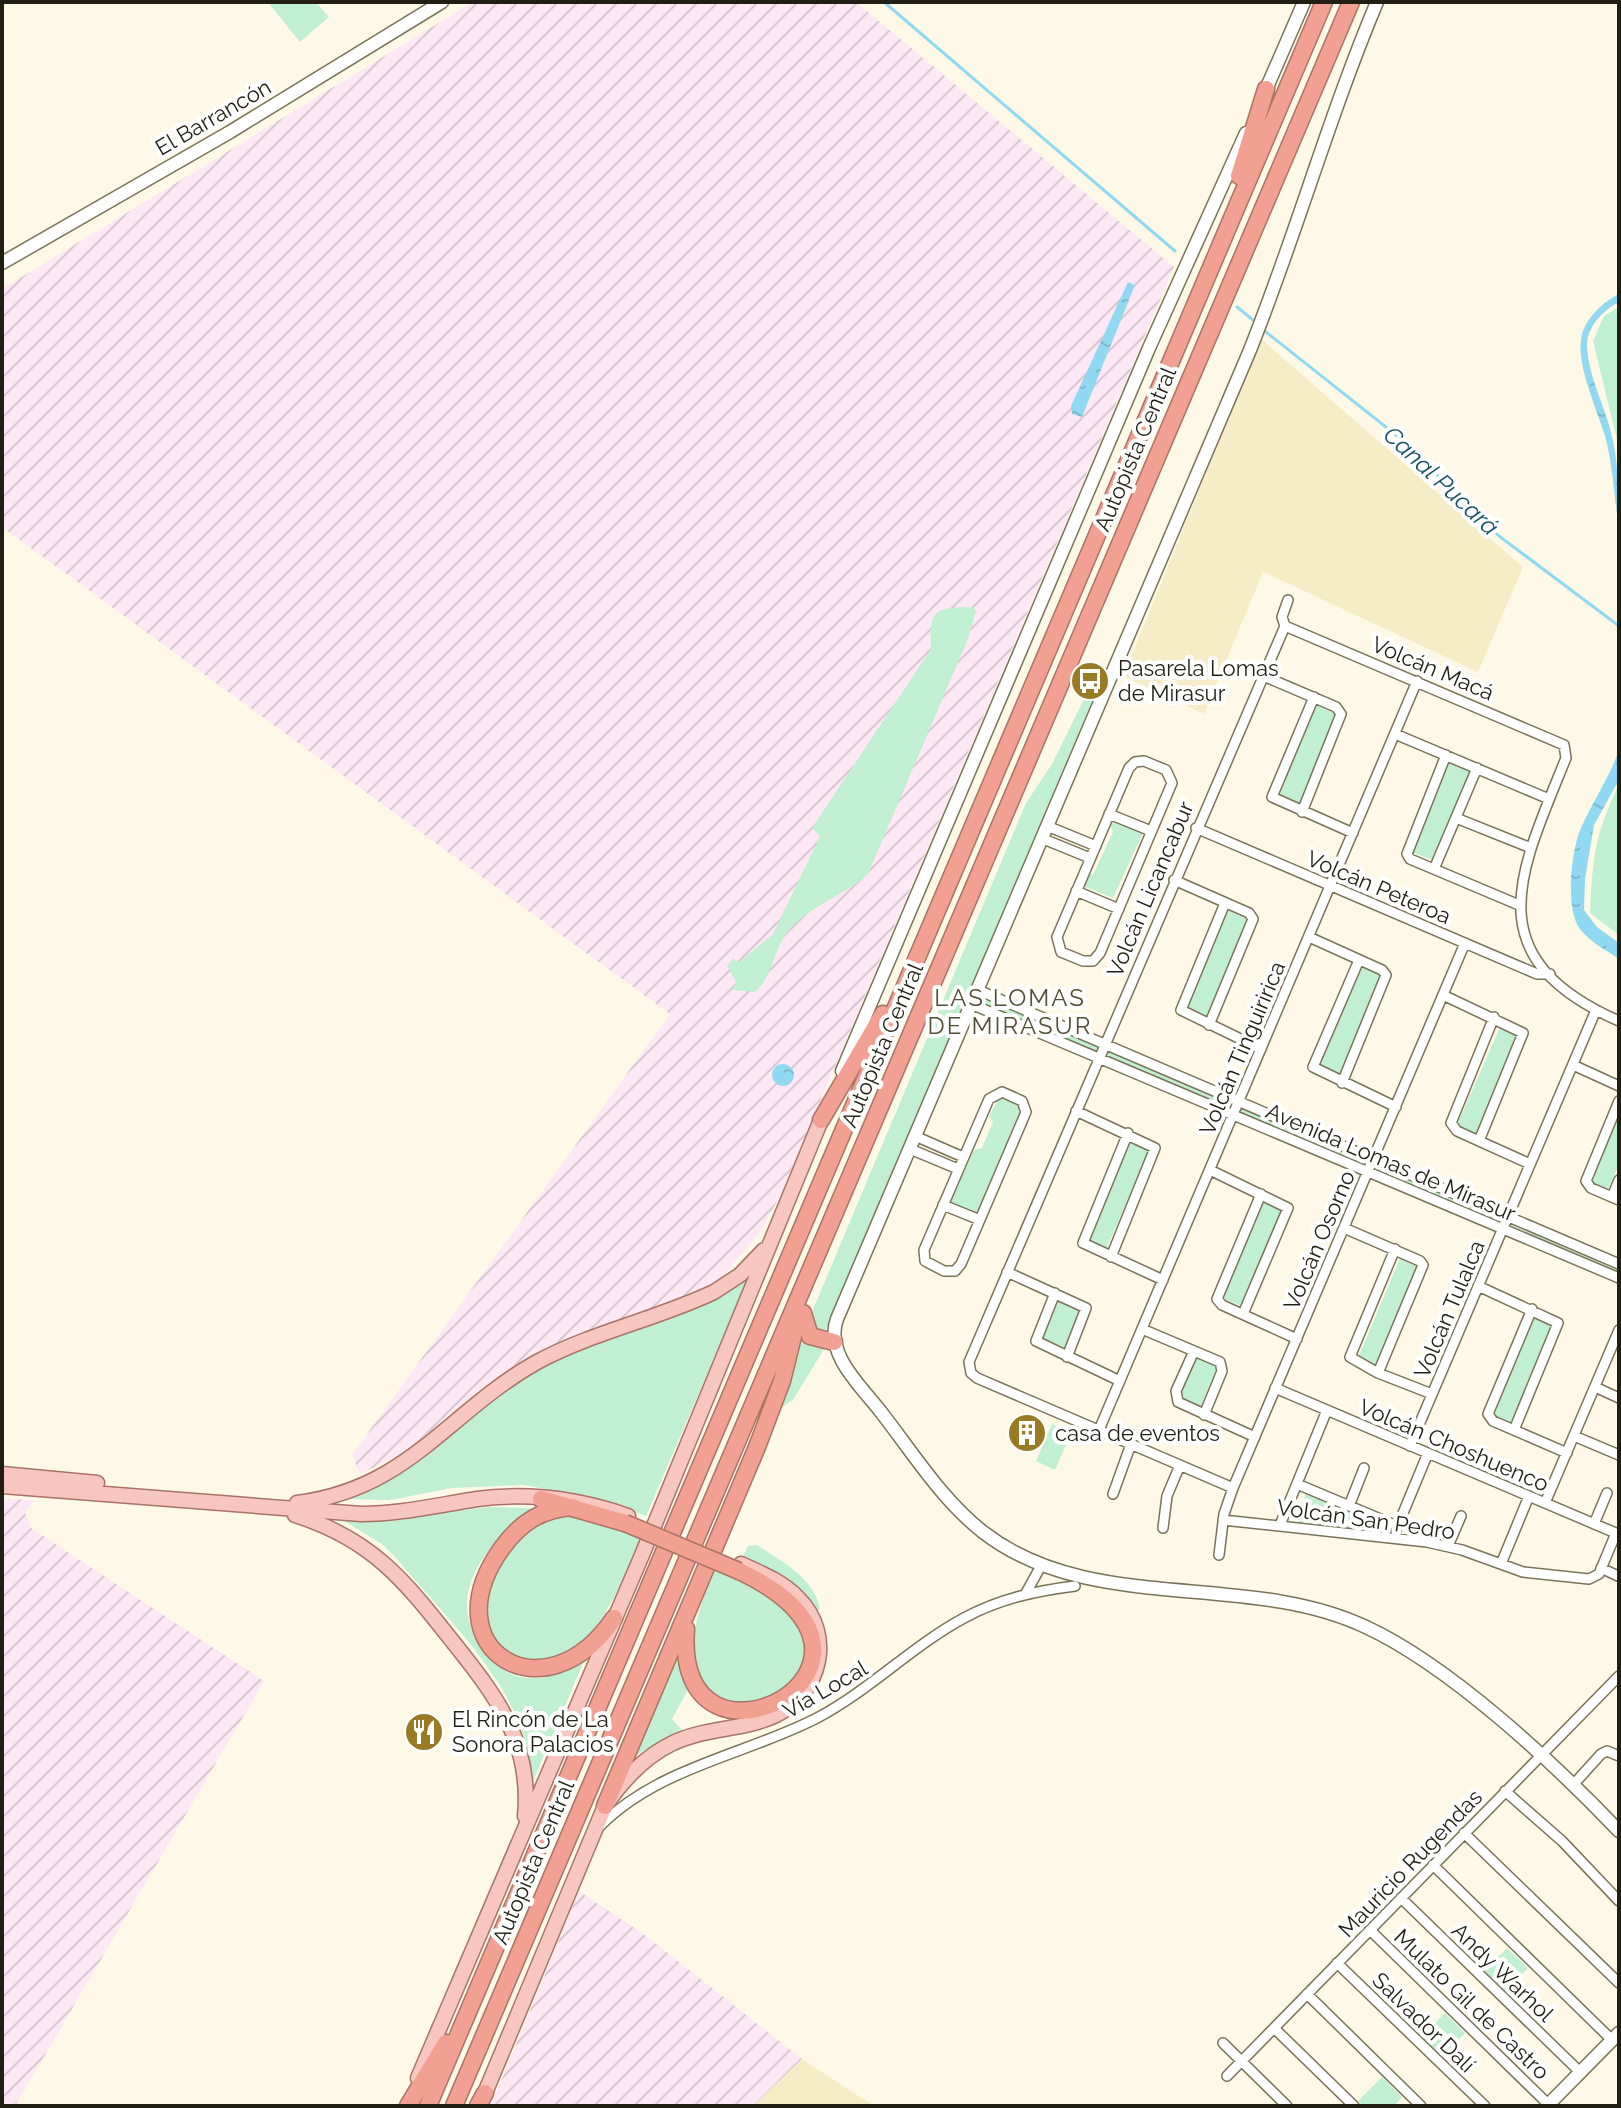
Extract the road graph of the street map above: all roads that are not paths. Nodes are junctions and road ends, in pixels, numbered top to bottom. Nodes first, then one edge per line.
1 (442, 2) edge
2 (1304, 2) edge
3 (1324, 2) edge
4 (1351, 2) edge
5 (1377, 2) edge
6 (1266, 89) junction
7 (1222, 241) junction
8 (2, 263) edge
9 (1288, 600) dead end
10 (1285, 626) junction
11 (1261, 675) junction
12 (1417, 681) junction
13 (1314, 697) junction
14 (1395, 734) junction
15 (1446, 755) junction
16 (1477, 768) junction
17 (1549, 799) junction
18 (1302, 812) junction
19 (1109, 814) junction
20 (1456, 818) junction
21 (1196, 828) junction
22 (1151, 831) junction
23 (1044, 832) junction
24 (1353, 833) junction
25 (1096, 846) junction
26 (1531, 848) junction
27 (1090, 858) junction
28 (1434, 869) junction
29 (1174, 880) junction
30 (1330, 886) junction
31 (1076, 891) junction
32 (1225, 903) junction
33 (1519, 905) junction
34 (1119, 909) junction
35 (928, 932) junction
36 (1309, 937) junction
37 (1465, 943) junction
38 (1359, 960) junction
39 (1550, 974) junction
40 (978, 990) junction
41 (1443, 995) junction
42 (971, 1004) junction
43 (1596, 1010) junction
44 (1494, 1017) junction
45 (1619, 1021) edge
46 (1209, 1025) junction
47 (1104, 1044) junction
48 (1261, 1049) junction
49 (1098, 1058) junction
50 (1573, 1065) junction
51 (1342, 1083) junction
52 (1619, 1086) edge
53 (1619, 1101) edge
54 (1239, 1102) junction
55 (1396, 1107) junction
56 (1076, 1111) junction
57 (1233, 1115) junction
58 (821, 1120) junction
59 (1128, 1133) junction
60 (1479, 1141) junction
61 (912, 1142) junction
62 (963, 1157) junction
63 (1374, 1159) junction
64 (1530, 1164) junction
65 (958, 1169) junction
66 (1210, 1170) junction
67 (1368, 1172) junction
68 (1619, 1180) edge
69 (1261, 1194) junction
70 (1615, 1198) edge
71 (943, 1205) junction
72 (1508, 1216) junction
73 (980, 1220) junction
74 (1344, 1228) junction
75 (1503, 1229) junction
76 (772, 1241) junction
77 (1395, 1249) junction
78 (1111, 1257) junction
79 (1619, 1264) edge
80 (1007, 1272) junction
81 (1619, 1278) edge
82 (1163, 1280) junction
83 (1478, 1286) junction
84 (803, 1287) junction
85 (1055, 1293) junction
86 (1532, 1309) junction
87 (1243, 1314) junction
88 (1142, 1329) junction
89 (1619, 1330) edge
90 (1297, 1339) junction
91 (1617, 1341) edge
92 (834, 1342) junction
93 (1194, 1351) junction
94 (1067, 1357) junction
95 (1378, 1373) junction
96 (1120, 1381) junction
97 (1595, 1387) junction
98 (1275, 1388) junction
99 (1432, 1394) junction
100 (1619, 1398) edge
101 (1327, 1410) junction
102 (1204, 1415) junction
103 (1099, 1430) junction
104 (1514, 1430) junction
105 (1574, 1436) junction
106 (1255, 1437) junction
107 (1131, 1444) junction
108 (1410, 1446) junction
109 (1428, 1453) junction
110 (1567, 1453) junction
111 (1619, 1455) edge
112 (1180, 1465) junction
113 (1364, 1468) dead end
114 (2, 1474) edge
115 (1297, 1484) junction
116 (2, 1486) edge
117 (1233, 1488) junction
118 (1607, 1493) dead end
119 (1113, 1494) dead end
120 (1529, 1496) junction
121 (541, 1499) junction
122 (228, 1502) junction
123 (1545, 1503) junction
124 (269, 1506) junction
125 (1349, 1506) junction
126 (573, 1507) junction
127 (1461, 1516) dead end
128 (627, 1520) junction
129 (1223, 1520) junction
130 (1594, 1524) junction
131 (1280, 1525) junction
132 (1397, 1526) junction
133 (1163, 1528) dead end
134 (1618, 1534) edge
135 (1394, 1537) junction
136 (1448, 1546) junction
137 (1219, 1555) dead end
138 (1042, 1564) junction
139 (1501, 1564) junction
140 (740, 1568) junction
141 (1601, 1568) junction
142 (1618, 1576) edge
143 (1075, 1586) dead end
144 (1026, 1593) junction
145 (688, 1612) junction
146 (614, 1618) junction
147 (1619, 1676) edge
148 (1540, 1756) junction
149 (1619, 1756) edge
150 (1573, 1785) junction
151 (1505, 1791) junction
152 (605, 1806) junction
153 (1619, 1831) edge
154 (594, 1832) junction
155 (523, 1833) junction
156 (1464, 1833) junction
157 (1433, 1865) junction
158 (1401, 1898) junction
159 (1619, 1901) edge
160 (1370, 1930) junction
161 (1337, 1963) junction
162 (1619, 1983) edge
163 (479, 1986) junction
164 (1307, 1994) junction
165 (1274, 2028) junction
166 (1616, 2036) edge
167 (1223, 2043) dead end
168 (1242, 2061) junction
169 (1580, 2072) junction
170 (1227, 2076) dead end
171 (481, 2102) edge
172 (1548, 2105) edge
173 (408, 2106) edge
174 (428, 2106) edge
175 (454, 2106) edge
176 (1287, 2106) edge
177 (1354, 2106) edge
178 (1421, 2106) edge
179 (1485, 2106) edge

1 - 8 street, El Barrancón
2 - 6 street
3 - 7 highway, Autopista Central
4 - 84 highway, Autopista Central
5 - 23 street
6 - 7 highway
6 - 58 street
7 - 35 highway, Autopista Central
9 - 10 street, Volcán Licancabur
10 - 11 street, Volcán Licancabur
10 - 12 street, Volcán Macá
11 - 13 street
11 - 21 street, Volcán Licancabur
12 - 14 street, Volcán Tinguiririca
12 - 17 street, Volcán Macá
13 - 18 street
13 - 18 street
14 - 15 street
14 - 24 street, Volcán Tinguiririca
15 - 16 street
15 - 28 street
16 - 17 street
16 - 20 street
17 - 26 street
18 - 24 street
19 - 22 street
19 - 22 street
19 - 25 street
20 - 26 street
20 - 28 street
21 - 29 street, Volcán Licancabur
21 - 30 street, Volcán Peteroa
22 - 34 street
23 - 25 street
23 - 27 street
23 - 40 street
24 - 30 street, Volcán Tinguiririca
25 - 27 street
26 - 33 street
27 - 31 street
28 - 33 street
29 - 32 street
29 - 47 street, Volcán Licancabur
30 - 36 street, Volcán Tinguiririca
30 - 37 street, Volcán Peteroa
31 - 34 street
31 - 34 street
32 - 46 street
32 - 46 street
33 - 39 street
35 - 58 highway
35 - 163 highway, Autopista Central
36 - 38 street
36 - 48 street, Volcán Tinguiririca
37 - 39 street, Volcán Peteroa
37 - 41 street, Volcán Osorno
38 - 51 street
38 - 51 street
39 - 43 street
40 - 42 street
40 - 47 street, Avenida Lomas de Mirasur
41 - 44 street
41 - 55 street, Volcán Osorno
42 - 49 street, Avenida Lomas de Mirasur
42 - 61 street
43 - 45 street
43 - 50 street, Volcán Tulalca
44 - 60 street
44 - 60 street
46 - 48 street
47 - 49 street, Volcán Licancabur
47 - 54 street, Avenida Lomas de Mirasur
48 - 54 street, Volcán Tinguiririca
49 - 56 street, Volcán Licancabur
49 - 57 street, Avenida Lomas de Mirasur
50 - 52 street
50 - 64 street, Volcán Tulalca
51 - 55 street
53 - 70 street
54 - 57 street, Volcán Tinguiririca
54 - 63 street, Avenida Lomas de Mirasur
55 - 63 street, Volcán Osorno
56 - 59 street
56 - 80 street, Volcán Licancabur
57 - 66 street, Volcán Tinguiririca
57 - 67 street, Avenida Lomas de Mirasur
58 - 76 main road
59 - 78 street
59 - 78 street
60 - 64 street
61 - 62 street
61 - 65 street
61 - 92 street
62 - 65 street
62 - 73 street
63 - 67 street, Volcán Osorno
63 - 72 street, Avenida Lomas de Mirasur
64 - 72 street, Volcán Tulalca
65 - 71 street
66 - 69 street
66 - 82 street, Volcán Tinguiririca
67 - 74 street, Volcán Osorno
67 - 75 street, Avenida Lomas de Mirasur
68 - 70 street
69 - 87 street
69 - 87 street
71 - 73 street
71 - 73 street
72 - 75 street, Volcán Tulalca
72 - 79 street, Avenida Lomas de Mirasur
74 - 77 street
74 - 90 street, Volcán Osorno
75 - 81 street, Avenida Lomas de Mirasur
75 - 83 street, Volcán Tulalca
76 - 124 main road
76 - 146 main road
77 - 95 street
77 - 95 street
78 - 82 street
80 - 85 street
80 - 103 street, Volcán Licancabur
82 - 88 street, Volcán Tinguiririca
83 - 86 street
83 - 99 street, Volcán Tulalca
84 - 92 highway
84 - 145 highway
84 - 175 highway, Autopista Central
85 - 94 street
85 - 94 street
86 - 104 street
86 - 104 street
87 - 90 street
88 - 93 street
88 - 96 street, Volcán Tinguiririca
89 - 91 street
90 - 98 street, Volcán Osorno
91 - 97 street
92 - 138 street
93 - 102 street
93 - 102 street
94 - 96 street
95 - 99 street
96 - 103 street, Volcán Tinguiririca
97 - 100 street
97 - 105 street
98 - 101 street, Volcán Choshuenco
98 - 106 street, Volcán Osorno
99 - 108 street, Volcán Tulalca
101 - 108 street, Volcán Choshuenco
101 - 115 street
102 - 106 street
103 - 107 street
104 - 110 street
105 - 110 street
105 - 111 street
106 - 117 street, Volcán Osorno
107 - 112 street
107 - 119 street
108 - 109 street, Volcán Choshuenco
109 - 120 street, Volcán Choshuenco
109 - 132 street
110 - 123 street
112 - 117 street
112 - 133 street
113 - 125 street
114 - 122 main road
115 - 125 street
115 - 131 street
116 - 122 main road
117 - 129 street, Volcán Osorno
118 - 130 street
120 - 123 street, Volcán Choshuenco
120 - 139 street
121 - 124 main road
121 - 126 highway
121 - 128 main road
122 - 124 main road
123 - 130 street, Volcán Choshuenco
124 - 155 main road
125 - 132 street
126 - 128 highway
126 - 146 highway
127 - 136 street
128 - 140 highway, bridge
129 - 131 street, Volcán San Pedro
129 - 137 street, Volcán Osorno
130 - 134 street, Volcán Choshuenco
131 - 135 street, Volcán San Pedro
132 - 135 street
134 - 141 street
135 - 136 street, Volcán San Pedro
136 - 139 street, Volcán San Pedro
138 - 144 street
138 - 148 street
139 - 141 street, Volcán San Pedro
140 - 145 highway
140 - 152 main road
141 - 142 street
143 - 144 street, Vía Local
144 - 154 street, Vía Local
145 - 152 highway
146 - 155 main road
147 - 148 street, Mauricio Rugendas
148 - 150 street
148 - 151 street, Mauricio Rugendas
149 - 150 street
150 - 153 street
151 - 156 street, Mauricio Rugendas
151 - 159 street
152 - 154 main road
154 - 171 main road
155 - 173 main road
156 - 157 street, Mauricio Rugendas
156 - 162 street
157 - 158 street, Mauricio Rugendas
157 - 166 street
158 - 160 street, Mauricio Rugendas
158 - 169 street, Andy Warhol
160 - 161 street, Mauricio Rugendas
160 - 172 street, Mulato Gil de Castro
161 - 164 street, Mauricio Rugendas
161 - 179 street, Salvador Dalí
163 - 173 highway
163 - 174 highway, Autopista Central
164 - 165 street, Mauricio Rugendas
164 - 178 street
165 - 168 street, Mauricio Rugendas
165 - 177 street
166 - 169 street
167 - 168 street
168 - 170 street, Mauricio Rugendas
168 - 176 street
169 - 172 street

